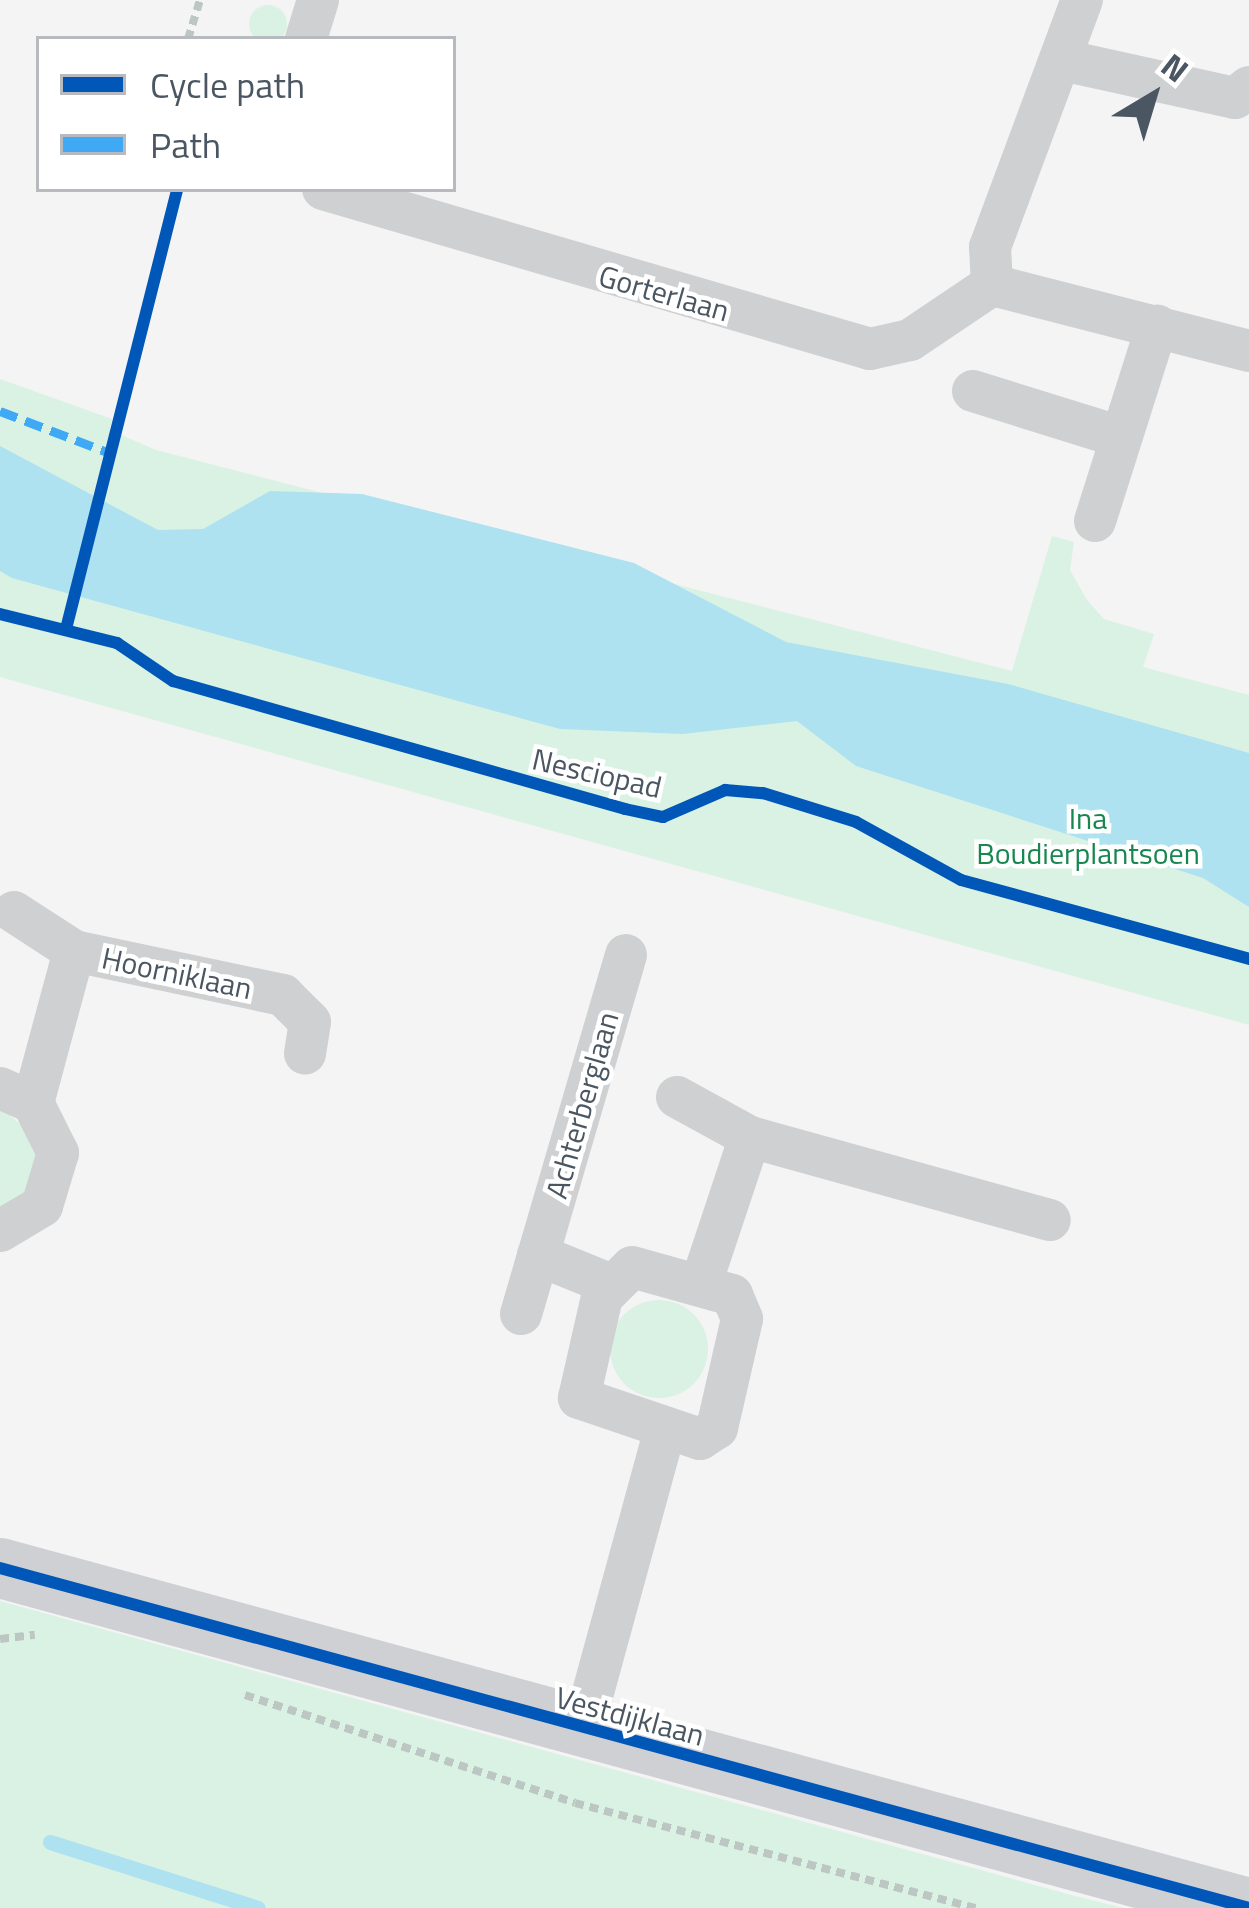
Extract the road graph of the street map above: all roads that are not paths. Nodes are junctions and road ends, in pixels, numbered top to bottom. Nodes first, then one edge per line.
1 (318, 0) edge
2 (1082, 0) edge
3 (307, 36) edge
4 (1062, 60) junction
5 (1249, 87) edge
6 (333, 192) edge
7 (992, 285) junction
8 (1157, 326) junction
9 (1249, 351) edge
10 (973, 391) dead end
11 (1121, 437) junction
12 (1095, 521) dead end
13 (14, 912) dead end
14 (74, 951) junction
15 (626, 955) dead end
16 (304, 1054) dead end
17 (16, 1095) edge
18 (677, 1097) dead end
19 (750, 1137) junction
20 (1050, 1220) dead end
21 (0, 1231) edge
22 (538, 1255) junction
23 (608, 1283) junction
24 (701, 1284) junction
25 (521, 1314) dead end
26 (665, 1429) junction
27 (0, 1568) edge
28 (583, 1729) junction
29 (1249, 1908) edge

1 - 3 street
2 - 4 street
4 - 5 street
4 - 7 street
6 - 7 street, Gorterlaan
7 - 8 street
8 - 9 street
8 - 11 street
10 - 11 street
11 - 12 street
13 - 14 street, Hoorniklaan
14 - 16 street, Hoorniklaan
14 - 17 street, Hoorniklaan
15 - 22 street, Achterberglaan
17 - 21 street, Hoorniklaan
18 - 19 street
19 - 20 street
19 - 24 street
22 - 23 street
22 - 25 street, Achterberglaan
23 - 24 street
23 - 26 street
24 - 26 street
26 - 28 street
27 - 28 street, Vestdijklaan
28 - 29 street, Vestdijklaan

